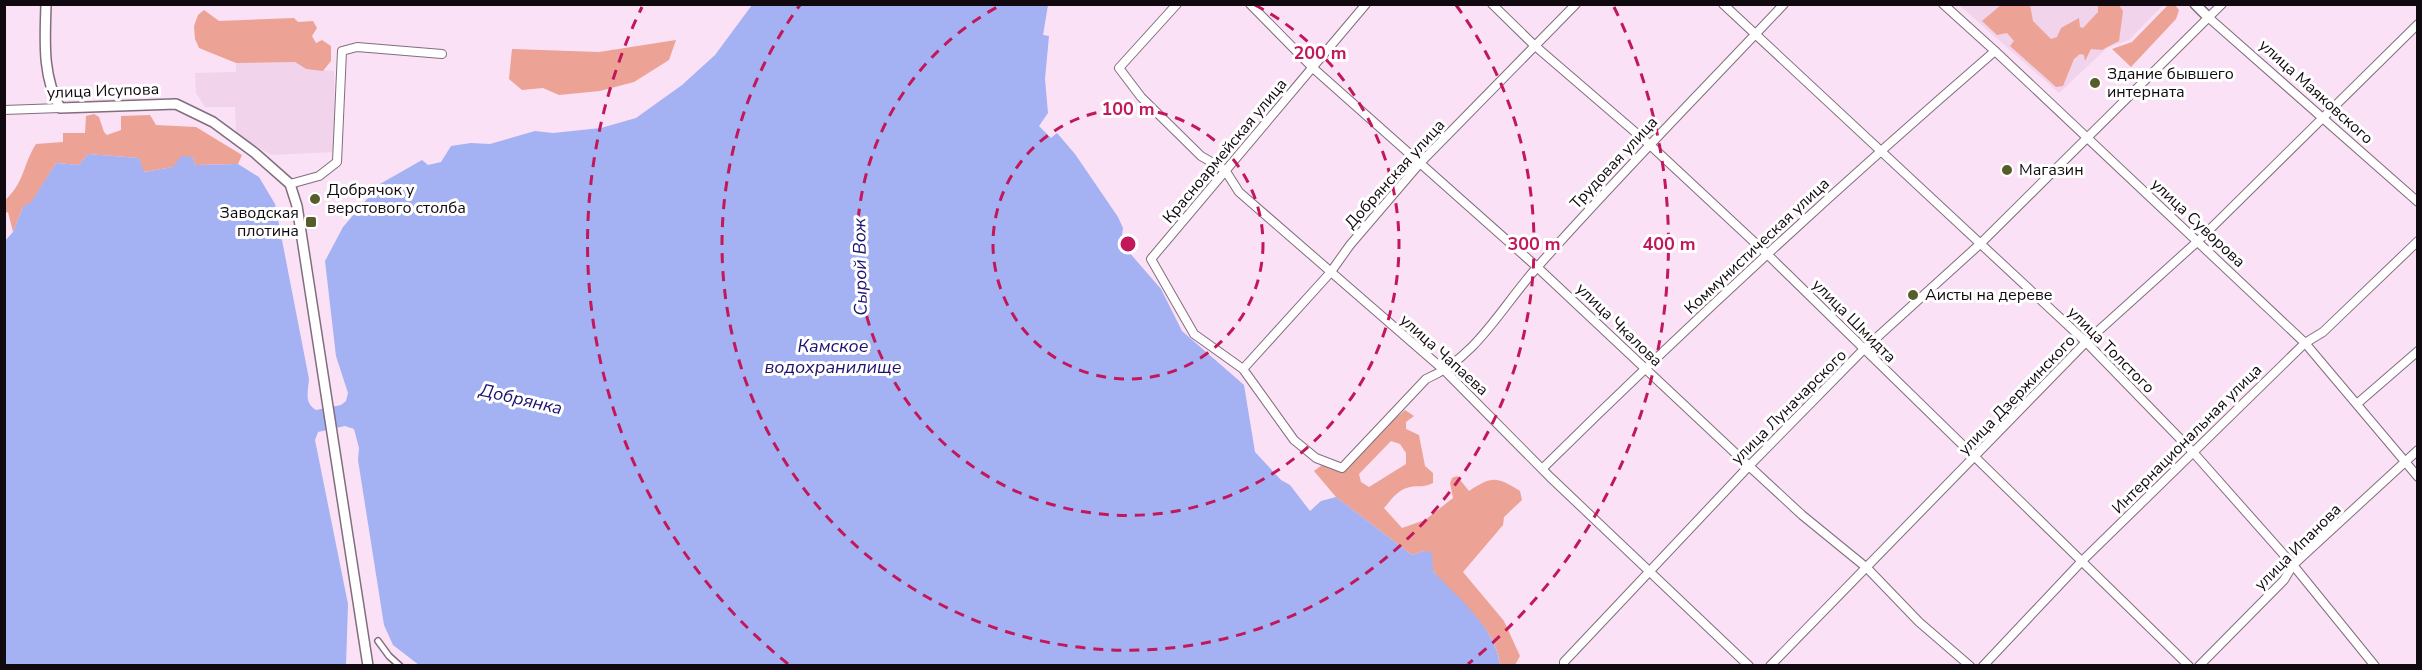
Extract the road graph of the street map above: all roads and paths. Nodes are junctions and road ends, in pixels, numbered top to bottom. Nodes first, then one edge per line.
1 (46, 4) edge
2 (1176, 4) edge
3 (1250, 4) edge
4 (1366, 4) edge
5 (1492, 4) edge
6 (1576, 4) edge
7 (1723, 4) edge
8 (1784, 4) edge
9 (1943, 4) edge
10 (2195, 4) edge
11 (2222, 4) edge
12 (2208, 16) junction
13 (2418, 24) edge
14 (1756, 34) junction
15 (1534, 45) junction
16 (1995, 51) junction
17 (442, 54) dead end
18 (1313, 68) junction
19 (60, 108) junction
20 (4, 110) edge
21 (2321, 117) junction
22 (2088, 137) junction
23 (1649, 144) junction
24 (1880, 150) junction
25 (1421, 162) junction
26 (1225, 170) junction
27 (290, 184) junction
28 (2418, 202) edge
29 (2198, 241) junction
30 (2418, 241) edge
31 (1980, 244) junction
32 (1767, 254) junction
33 (1537, 267) junction
34 (1330, 273) junction
35 (2086, 342) junction
36 (2305, 343) junction
37 (1863, 350) junction
38 (2418, 351) edge
39 (1644, 368) junction
40 (1243, 369) junction
41 (1445, 371) junction
42 (2358, 403) junction
43 (2418, 450) edge
44 (2192, 451) junction
45 (1974, 458) junction
46 (2405, 461) junction
47 (1749, 466) junction
48 (1543, 468) junction
49 (2418, 477) edge
50 (2082, 561) junction
51 (2294, 566) junction
52 (1867, 568) junction
53 (1651, 572) junction
54 (378, 641) dead end
55 (1564, 664) edge
56 (368, 666) edge
57 (400, 666) edge
58 (1749, 666) edge
59 (1770, 666) edge
60 (1970, 666) edge
61 (1983, 666) edge
62 (2189, 666) edge
63 (2199, 666) edge
64 (2375, 666) edge

1 - 19 street
2 - 26 street, улица Чапаева
3 - 18 street, улица Чкалова
4 - 18 street, Красноармейская улица
5 - 15 street, улица Шмидта
6 - 15 street, Добрянская улица
7 - 14 street, улица Толстого
8 - 14 street, Трудовая улица
9 - 16 street, улица Суворова
10 - 12 street, улица Маяковского
11 - 12 street, улица Луначарского
12 - 21 street, улица Маяковского
12 - 22 street, улица Луначарского
13 - 21 street, улица Дзержинского
14 - 23 street, Трудовая улица
14 - 24 street, улица Толстого
15 - 23 street, улица Шмидта
15 - 25 street, Добрянская улица
16 - 22 street, улица Суворова
16 - 24 street, Коммунистическая улица
17 - 27 street
18 - 25 street, улица Чкалова
18 - 26 street, Красноармейская улица
19 - 20 street, улица Исупова
19 - 27 street, улица Исупова
21 - 28 street, улица Маяковского
21 - 29 street, улица Дзержинского
22 - 29 street, улица Суворова
22 - 31 street, улица Луначарского
23 - 32 street, улица Шмидта
23 - 33 street, Трудовая улица
24 - 31 street, улица Толстого
24 - 32 street, Коммунистическая улица
25 - 33 street, улица Чкалова
25 - 34 street, Добрянская улица
26 - 34 street, улица Чапаева
26 - 40 street, Красноармейская улица
27 - 56 street
29 - 35 street, улица Дзержинского
29 - 36 street, улица Суворова
30 - 36 street, Интернациональная улица
31 - 35 street, улица Толстого
31 - 37 street, улица Луначарского
32 - 37 street, улица Шмидта
32 - 39 street, Коммунистическая улица
33 - 39 street, улица Чкалова
33 - 41 street, Трудовая улица
34 - 40 street, Добрянская улица
34 - 41 street, улица Чапаева
35 - 44 street, улица Толстого
35 - 45 street, улица Дзержинского
36 - 42 street, улица Суворова
36 - 44 street, Интернациональная улица
37 - 45 street, улица Шмидта
37 - 47 street, улица Луначарского
38 - 42 street
39 - 47 street, улица Чкалова
39 - 48 street, Коммунистическая улица
40 - 41 street, Трудовая улица
41 - 48 street, улица Чапаева
42 - 46 street, улица Суворова
43 - 46 street, улица Ипанова
44 - 50 street, Интернациональная улица
44 - 51 street, улица Толстого
45 - 50 street, улица Шмидта
45 - 52 street, улица Дзержинского
46 - 49 street, улица Суворова
46 - 51 street, улица Ипанова
47 - 52 street, улица Чкалова
47 - 53 street, улица Луначарского
48 - 53 street, улица Чапаева
50 - 61 street, Интернациональная улица
50 - 62 street, улица Шмидта
51 - 63 street, улица Ипанова
51 - 64 street, улица Толстого
52 - 59 street, улица Дзержинского
52 - 60 street, улица Чкалова
53 - 55 street, улица Луначарского
53 - 58 street, улица Чапаева
54 - 57 street

